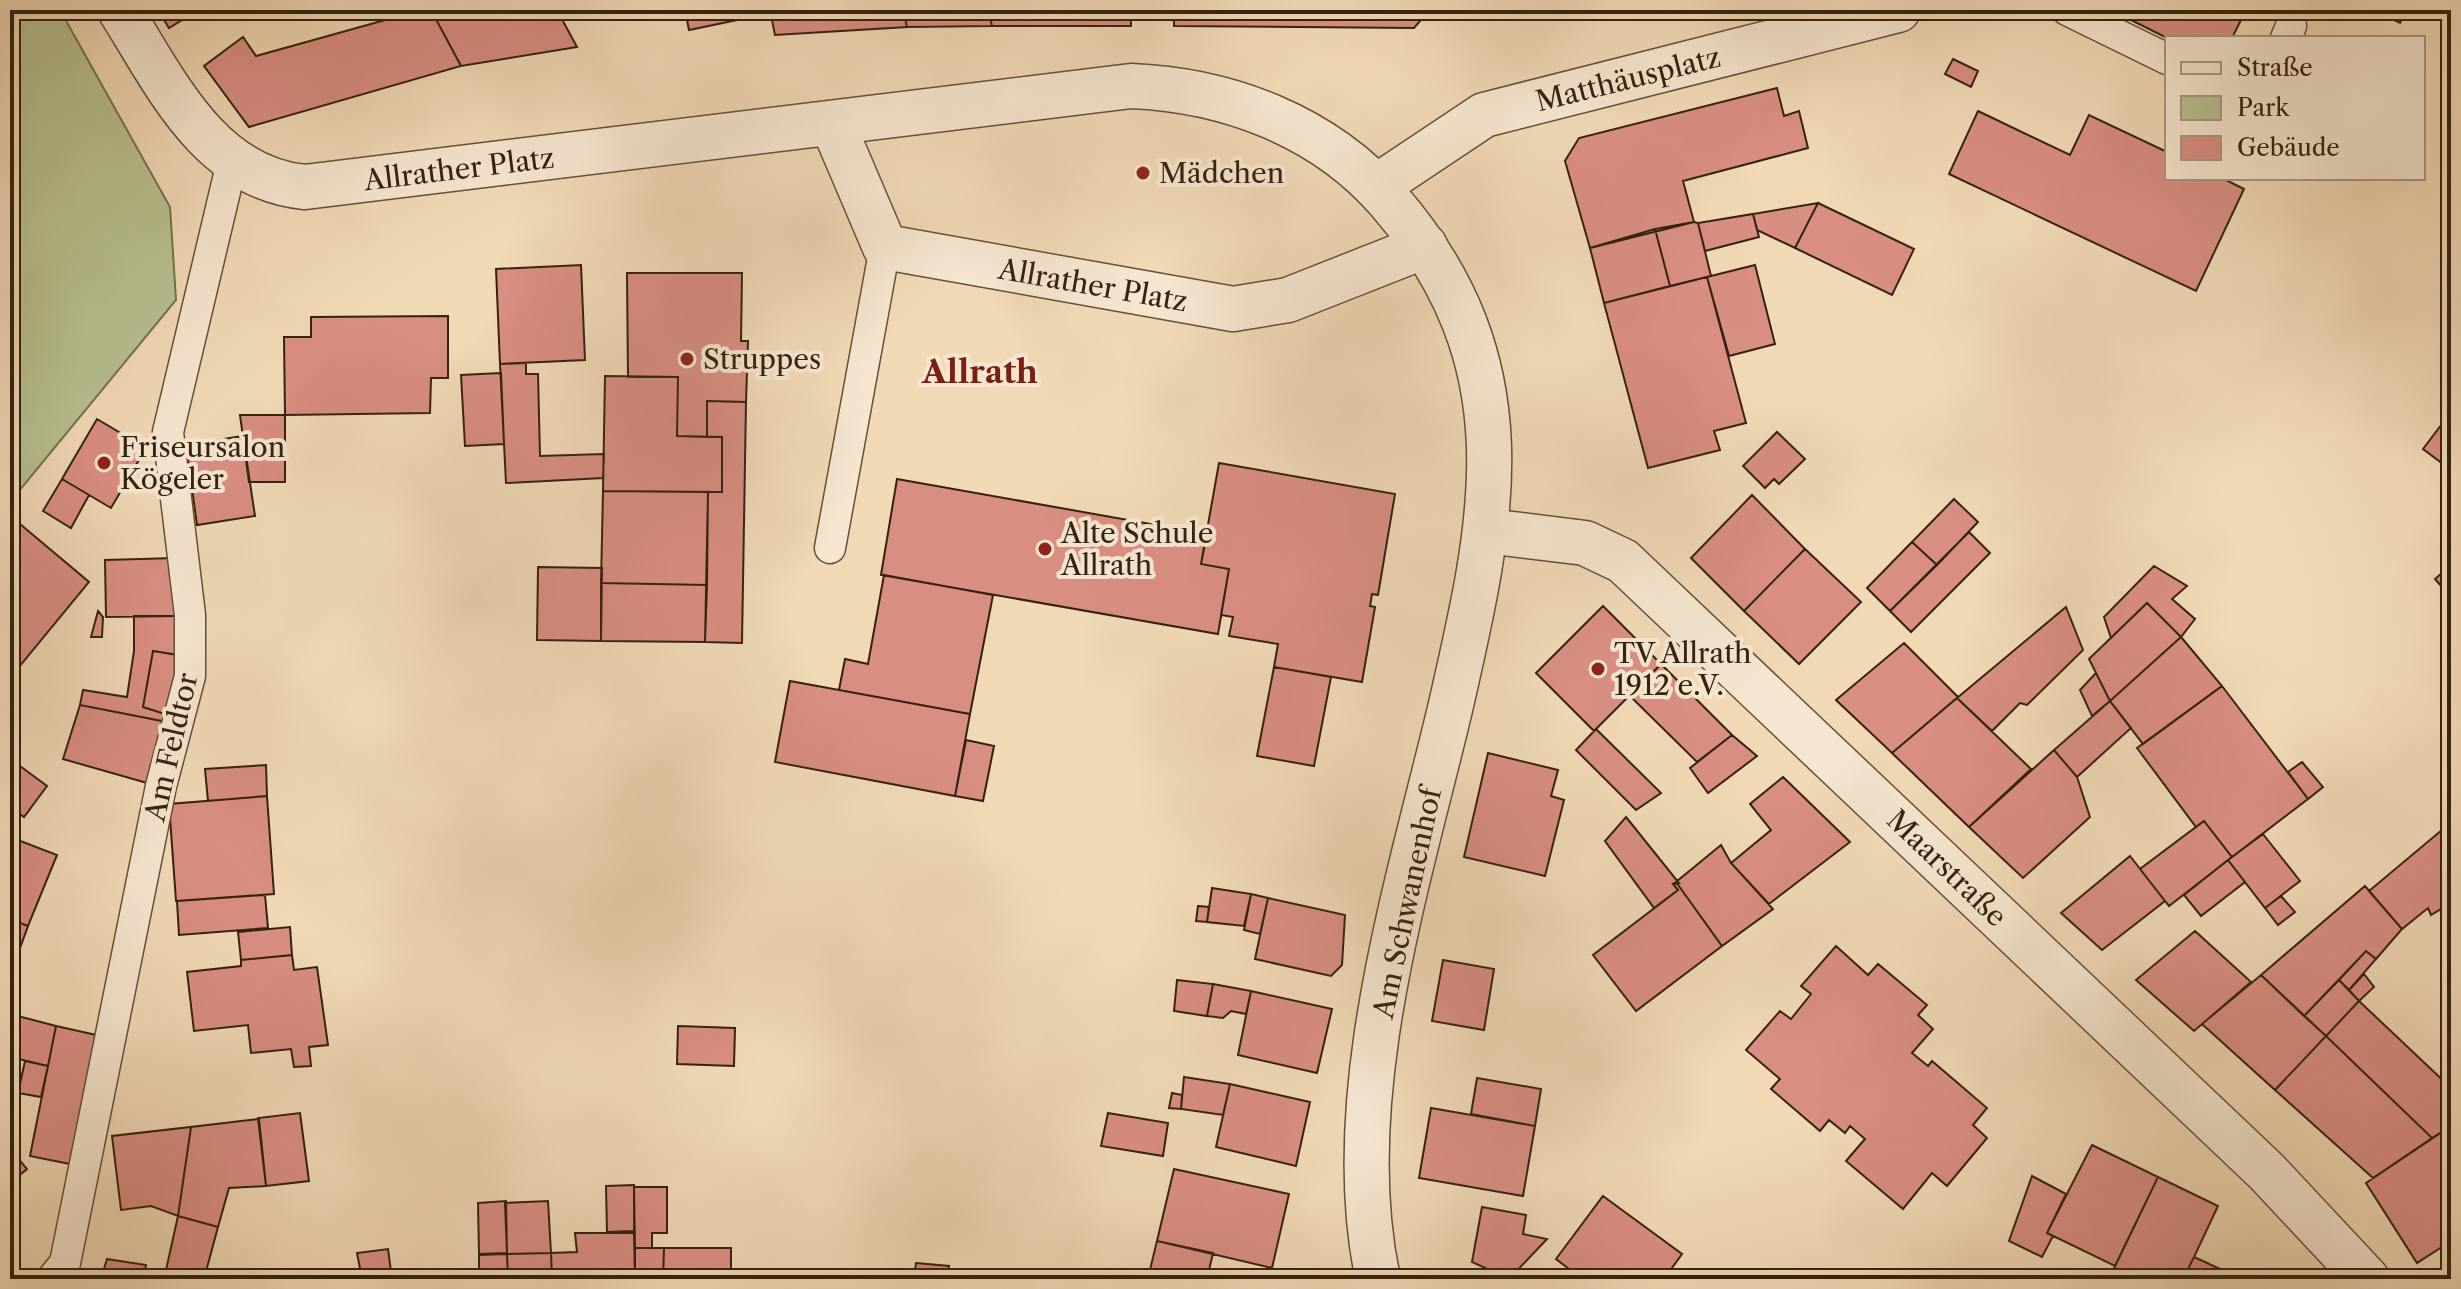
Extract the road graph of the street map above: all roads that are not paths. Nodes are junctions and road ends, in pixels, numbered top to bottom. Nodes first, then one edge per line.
1 (120, 10) edge
2 (1898, 10) edge
3 (2067, 10) edge
4 (2165, 58) edge
5 (833, 125) junction
6 (232, 162) junction
7 (1376, 187) junction
8 (1425, 246) junction
9 (885, 247) junction
10 (1487, 531) junction
11 (830, 548) dead end
12 (52, 1279) edge
13 (1378, 1279) edge
14 (2367, 1279) edge

1 - 6 street, Allrather Platz
2 - 7 street, Matthäusplatz
3 - 4 lane
5 - 6 street, Allrather Platz
5 - 7 street, Allrather Platz
5 - 9 street
6 - 12 lane, Am Feldtor
7 - 8 street, Allrather Platz
8 - 9 street, Allrather Platz
8 - 10 street, Allrather Platz
9 - 11 lane
10 - 13 street, Am Schwanenhof
10 - 14 street, Maarstraße

